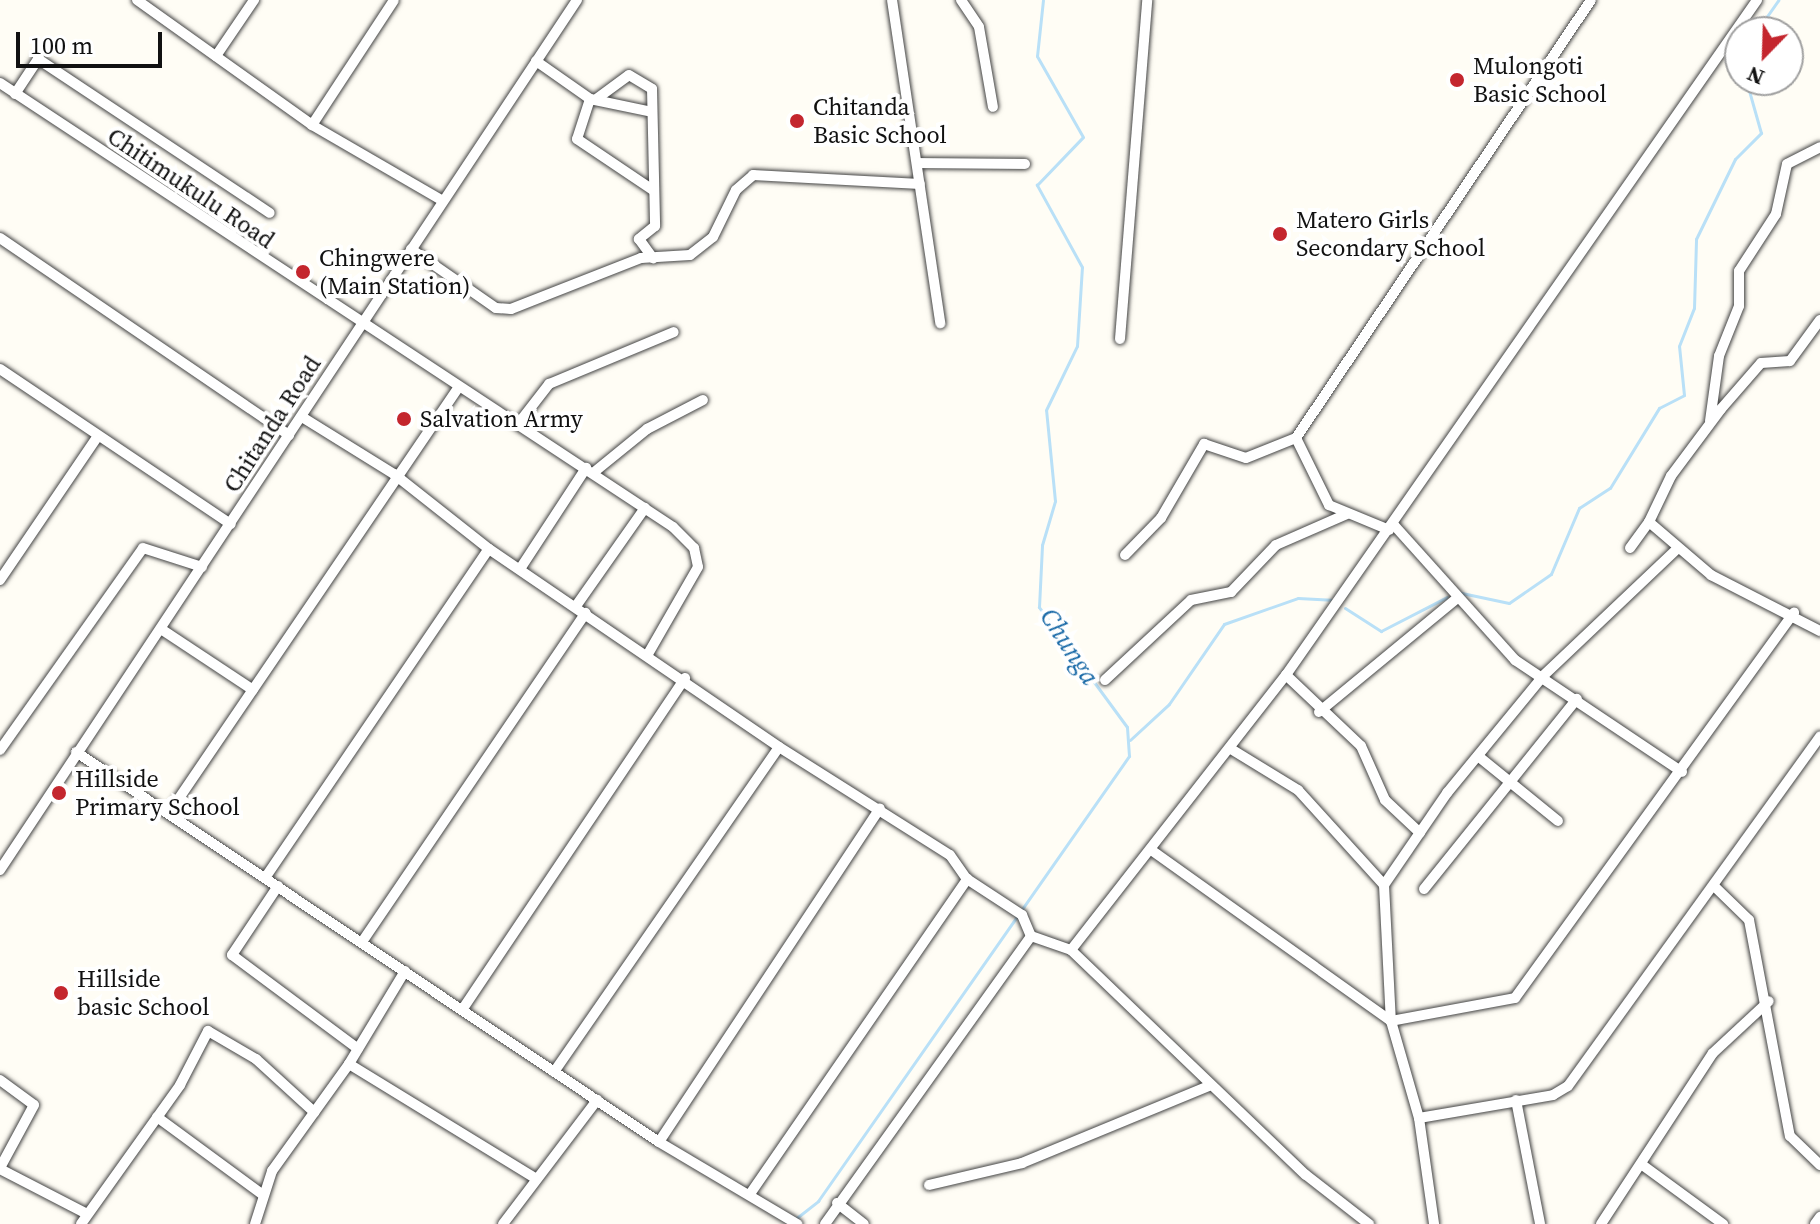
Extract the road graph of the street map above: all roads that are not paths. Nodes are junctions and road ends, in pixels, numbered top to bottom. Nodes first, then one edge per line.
1 (137, 0) edge
2 (254, 0) edge
3 (394, 0) edge
4 (577, 0) edge
5 (892, 0) edge
6 (961, 0) edge
7 (1147, 0) edge
8 (1591, 0) edge
9 (1757, 0) edge
10 (216, 56) junction
11 (536, 61) junction
12 (0, 83) edge
13 (15, 94) junction
14 (592, 99) junction
15 (993, 107) dead end
16 (652, 112) junction
17 (312, 125) junction
18 (1820, 147) edge
19 (917, 163) junction
20 (1025, 164) dead end
21 (920, 184) junction
22 (653, 190) junction
23 (443, 201) junction
24 (270, 213) dead end
25 (0, 238) edge
26 (411, 249) junction
27 (653, 258) junction
28 (1820, 320) edge
29 (940, 323) dead end
30 (361, 325) junction
31 (674, 332) dead end
32 (1120, 339) dead end
33 (1, 373) edge
34 (458, 388) junction
35 (703, 400) dead end
36 (302, 417) junction
37 (1710, 423) junction
38 (518, 424) junction
39 (289, 435) junction
40 (98, 436) junction
41 (1296, 438) junction
42 (590, 470) junction
43 (394, 474) junction
44 (645, 508) junction
45 (1347, 514) junction
46 (1649, 522) junction
47 (231, 524) junction
48 (1391, 527) junction
49 (1630, 548) dead end
50 (489, 549) junction
51 (1676, 550) junction
52 (1125, 555) dead end
53 (202, 567) junction
54 (520, 569) junction
55 (0, 580) edge
56 (1455, 600) junction
57 (581, 610) junction
58 (1794, 612) junction
59 (161, 629) junction
60 (1820, 631) edge
61 (648, 654) junction
62 (1286, 675) junction
63 (1543, 676) junction
64 (685, 678) junction
65 (1105, 680) dead end
66 (253, 690) junction
67 (1577, 699) junction
68 (1319, 712) junction
69 (1820, 736) edge
70 (779, 747) junction
71 (1231, 749) junction
72 (0, 750) edge
73 (76, 752) junction
74 (1478, 756) junction
75 (1682, 772) junction
76 (1513, 786) junction
77 (880, 808) junction
78 (169, 813) junction
79 (1558, 821) dead end
80 (1420, 833) junction
81 (1154, 852) junction
82 (5, 854) edge
83 (0, 870) edge
84 (265, 878) junction
85 (967, 879) junction
86 (1384, 885) junction
87 (278, 886) junction
88 (1714, 886) junction
89 (1424, 889) dead end
90 (1031, 936) junction
91 (362, 942) junction
92 (1071, 950) junction
93 (405, 971) junction
94 (1769, 1001) junction
95 (462, 1010) junction
96 (1391, 1021) junction
97 (358, 1049) junction
98 (349, 1064) junction
99 (554, 1072) junction
100 (0, 1080) edge
101 (1209, 1086) junction
102 (597, 1100) junction
103 (1516, 1100) junction
104 (314, 1112) junction
105 (157, 1117) junction
106 (1419, 1118) junction
107 (659, 1142) junction
108 (1641, 1164) junction
109 (1820, 1165) edge
110 (0, 1168) edge
111 (537, 1179) junction
112 (929, 1185) dead end
113 (262, 1194) junction
114 (750, 1194) junction
115 (837, 1203) junction
116 (1820, 1217) edge
117 (84, 1219) edge
118 (794, 1221) edge
119 (1538, 1223) edge
120 (255, 1224) edge
121 (503, 1224) edge
122 (825, 1224) edge
123 (864, 1224) edge
124 (1369, 1224) edge
125 (1434, 1224) edge
126 (1601, 1224) edge
127 (1723, 1224) edge
128 (1815, 1224) edge

1 - 10 street
2 - 10 street
3 - 17 street
4 - 11 street, Chitanda Road
5 - 19 street
6 - 15 street
7 - 32 street
8 - 41 street
9 - 48 street
10 - 17 street
11 - 14 street
11 - 23 street, Chitanda Road
12 - 13 street, Chitimukulu Road
13 - 24 street
13 - 30 street, Chitimukulu Road
14 - 16 street
14 - 16 street
14 - 22 street
16 - 22 street
17 - 23 street
18 - 37 street
19 - 20 street
19 - 21 street
21 - 27 street
21 - 29 street
22 - 27 street
23 - 26 street, Chitanda Road
25 - 39 street
26 - 27 street
26 - 30 street, Chitanda Road
28 - 37 street
30 - 34 street, Chitimukulu Road
30 - 36 street, Chitanda Road
31 - 38 street
33 - 40 street
34 - 38 street, Chitimukulu Road
34 - 43 street
35 - 42 street
36 - 39 street, Chitanda Road
36 - 43 street
37 - 46 street
38 - 42 street, Chitimukulu Road
39 - 47 street, Chitanda Road
40 - 47 street
40 - 55 street
41 - 45 street
41 - 52 street
42 - 44 street, Chitimukulu Road
42 - 54 street
43 - 50 street
43 - 66 street
44 - 57 street
44 - 61 street, Chitimukulu Road
45 - 48 street
45 - 65 street
46 - 49 street
46 - 51 street
47 - 53 street, Chitanda Road
48 - 56 street
48 - 62 street
50 - 54 street
50 - 84 street
51 - 58 street
51 - 63 street
53 - 59 street, Chitanda Road
53 - 72 street
54 - 57 street
56 - 63 street
56 - 68 street
57 - 61 street
57 - 91 street
58 - 60 street
58 - 75 street
59 - 66 street
59 - 73 street, Chitanda Road
61 - 64 street
62 - 68 street
62 - 71 street
63 - 67 street
63 - 74 street
64 - 70 street
64 - 95 street
66 - 78 street
67 - 75 street
67 - 76 street
68 - 80 street
69 - 88 street
70 - 77 street
70 - 99 street
71 - 81 street
71 - 86 street
73 - 78 street
73 - 82 street, Chitanda Road
74 - 76 street
74 - 80 street
75 - 96 street
76 - 79 street
76 - 89 street
77 - 85 street
77 - 107 street
78 - 84 street
80 - 86 street
81 - 92 street
81 - 96 street
82 - 83 street, Chitanda Road
84 - 87 street
85 - 90 street
85 - 114 street
86 - 96 street
87 - 91 street
87 - 97 street
88 - 94 street
88 - 103 street
90 - 92 street
90 - 115 street
91 - 93 street
92 - 101 street
93 - 95 street
93 - 97 street
94 - 108 street
94 - 109 street
95 - 99 street
96 - 106 street
97 - 98 street
98 - 104 street
98 - 111 street
99 - 102 street
100 - 110 street
101 - 112 street
101 - 124 street
102 - 107 street
102 - 111 street
103 - 106 street
103 - 119 street
104 - 105 street
104 - 113 street
105 - 113 street
105 - 117 street
106 - 125 street
107 - 114 street
108 - 126 street
108 - 127 street
110 - 117 street
111 - 121 street
113 - 120 street
114 - 118 street
115 - 122 street
115 - 123 street
116 - 128 street

